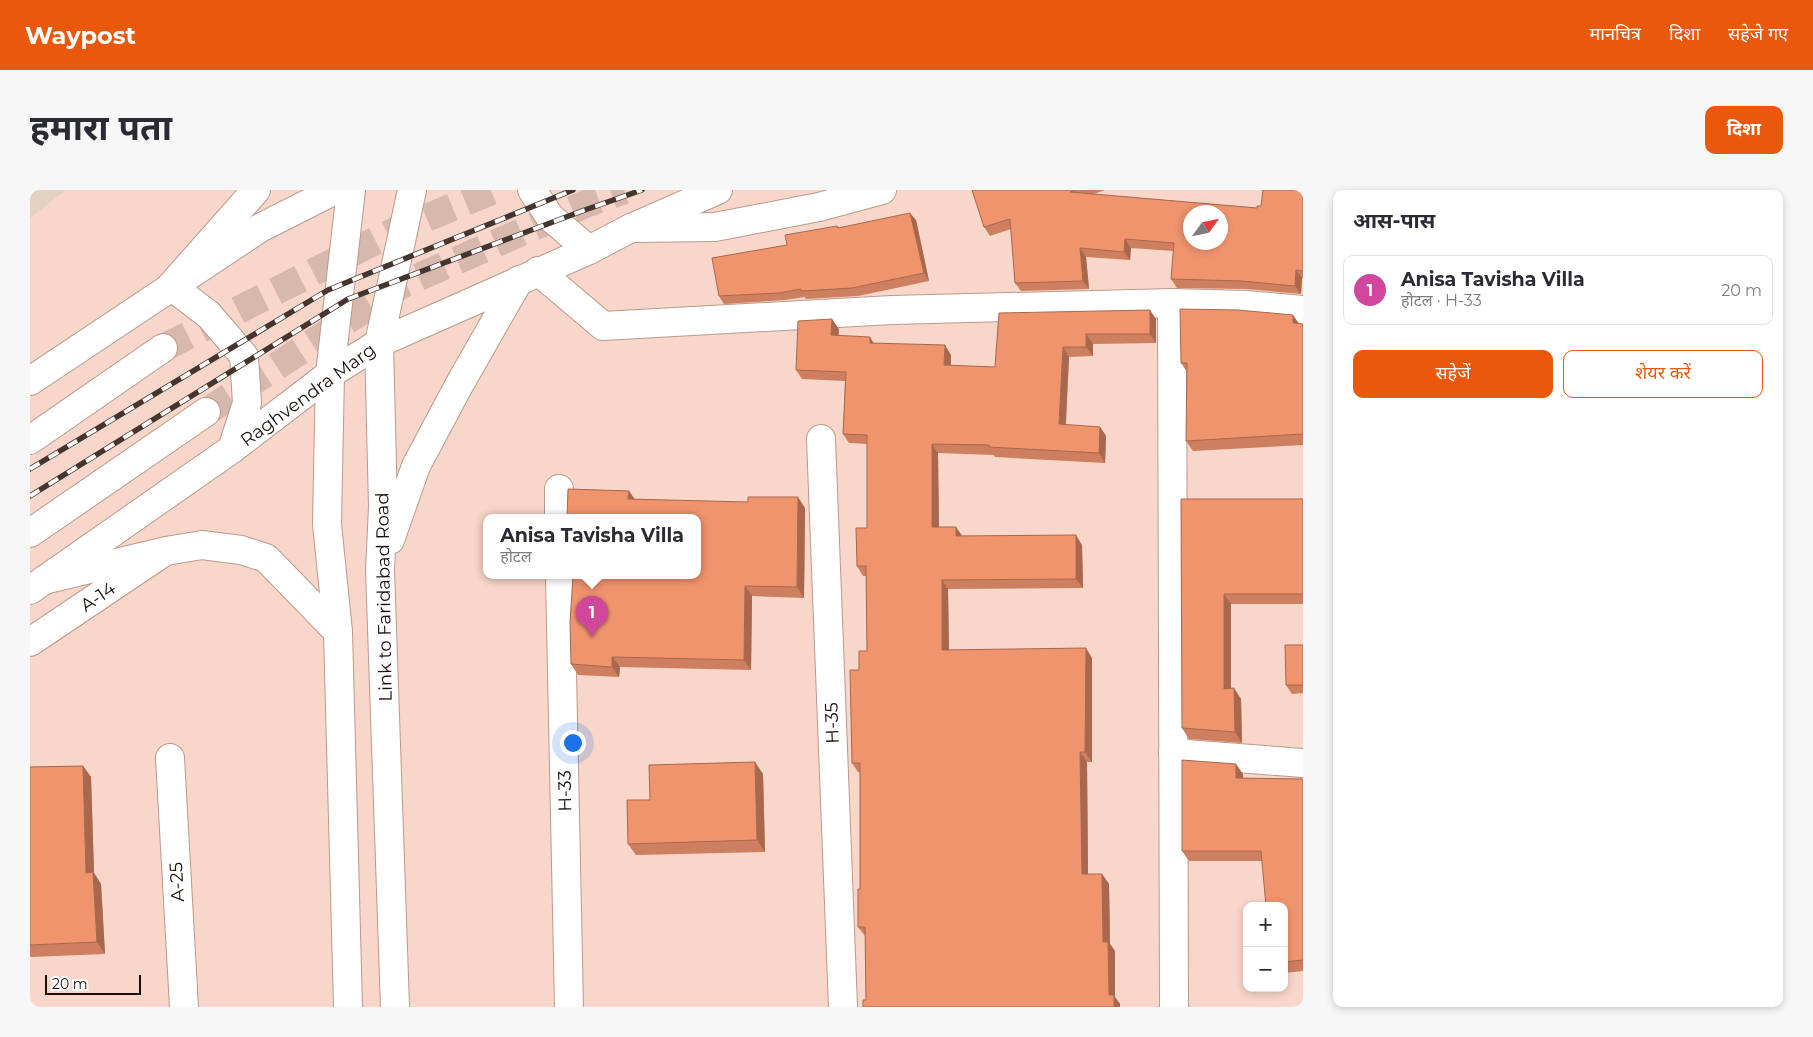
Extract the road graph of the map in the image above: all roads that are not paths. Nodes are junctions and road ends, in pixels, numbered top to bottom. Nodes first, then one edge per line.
1 (256, 190) edge
2 (335, 190) edge
3 (352, 190) edge
4 (412, 190) edge
5 (532, 190) edge
6 (718, 190) edge
7 (882, 190) edge
8 (631, 228) junction
9 (590, 250) junction
10 (528, 276) junction
11 (171, 286) junction
12 (1172, 303) junction
13 (1303, 310) edge
14 (379, 343) junction
15 (163, 348) tunnel mouth
16 (36, 374) edge
17 (330, 374) junction
18 (206, 412) tunnel mouth
19 (821, 439) dead end
20 (30, 440) edge
21 (232, 449) junction
22 (559, 489) dead end
23 (559, 514) edge
24 (30, 533) edge
25 (166, 551) junction
26 (380, 570) junction
27 (560, 579) edge
28 (37, 585) edge
29 (338, 632) junction
30 (30, 642) edge
31 (1173, 754) junction
32 (170, 758) dead end
33 (1303, 763) edge
34 (184, 1007) edge
35 (348, 1007) edge
36 (395, 1007) edge
37 (569, 1007) edge
38 (843, 1007) edge
39 (1174, 1007) edge

1 - 11 street
2 - 11 street
3 - 17 street
4 - 14 street, Link to Faridabad Road
5 - 9 street
6 - 8 street, Raghvendra Marg
7 - 8 street
8 - 9 street, Raghvendra Marg
9 - 10 street, Raghvendra Marg
10 - 12 street
10 - 14 street, Raghvendra Marg
10 - 26 street
11 - 16 street
11 - 21 street
12 - 13 street
12 - 31 street
14 - 17 street, Raghvendra Marg
14 - 26 street, Link to Faridabad Road
15 - 20 street
17 - 21 street, Raghvendra Marg
17 - 29 street
18 - 24 street
19 - 38 street, H-35
21 - 28 street, Raghvendra Marg
22 - 23 street
25 - 28 street
25 - 29 street
25 - 30 street, A-14
26 - 36 street, Link to Faridabad Road
27 - 37 street, H-33
29 - 35 street
31 - 33 street
31 - 39 street
32 - 34 street, A-25

